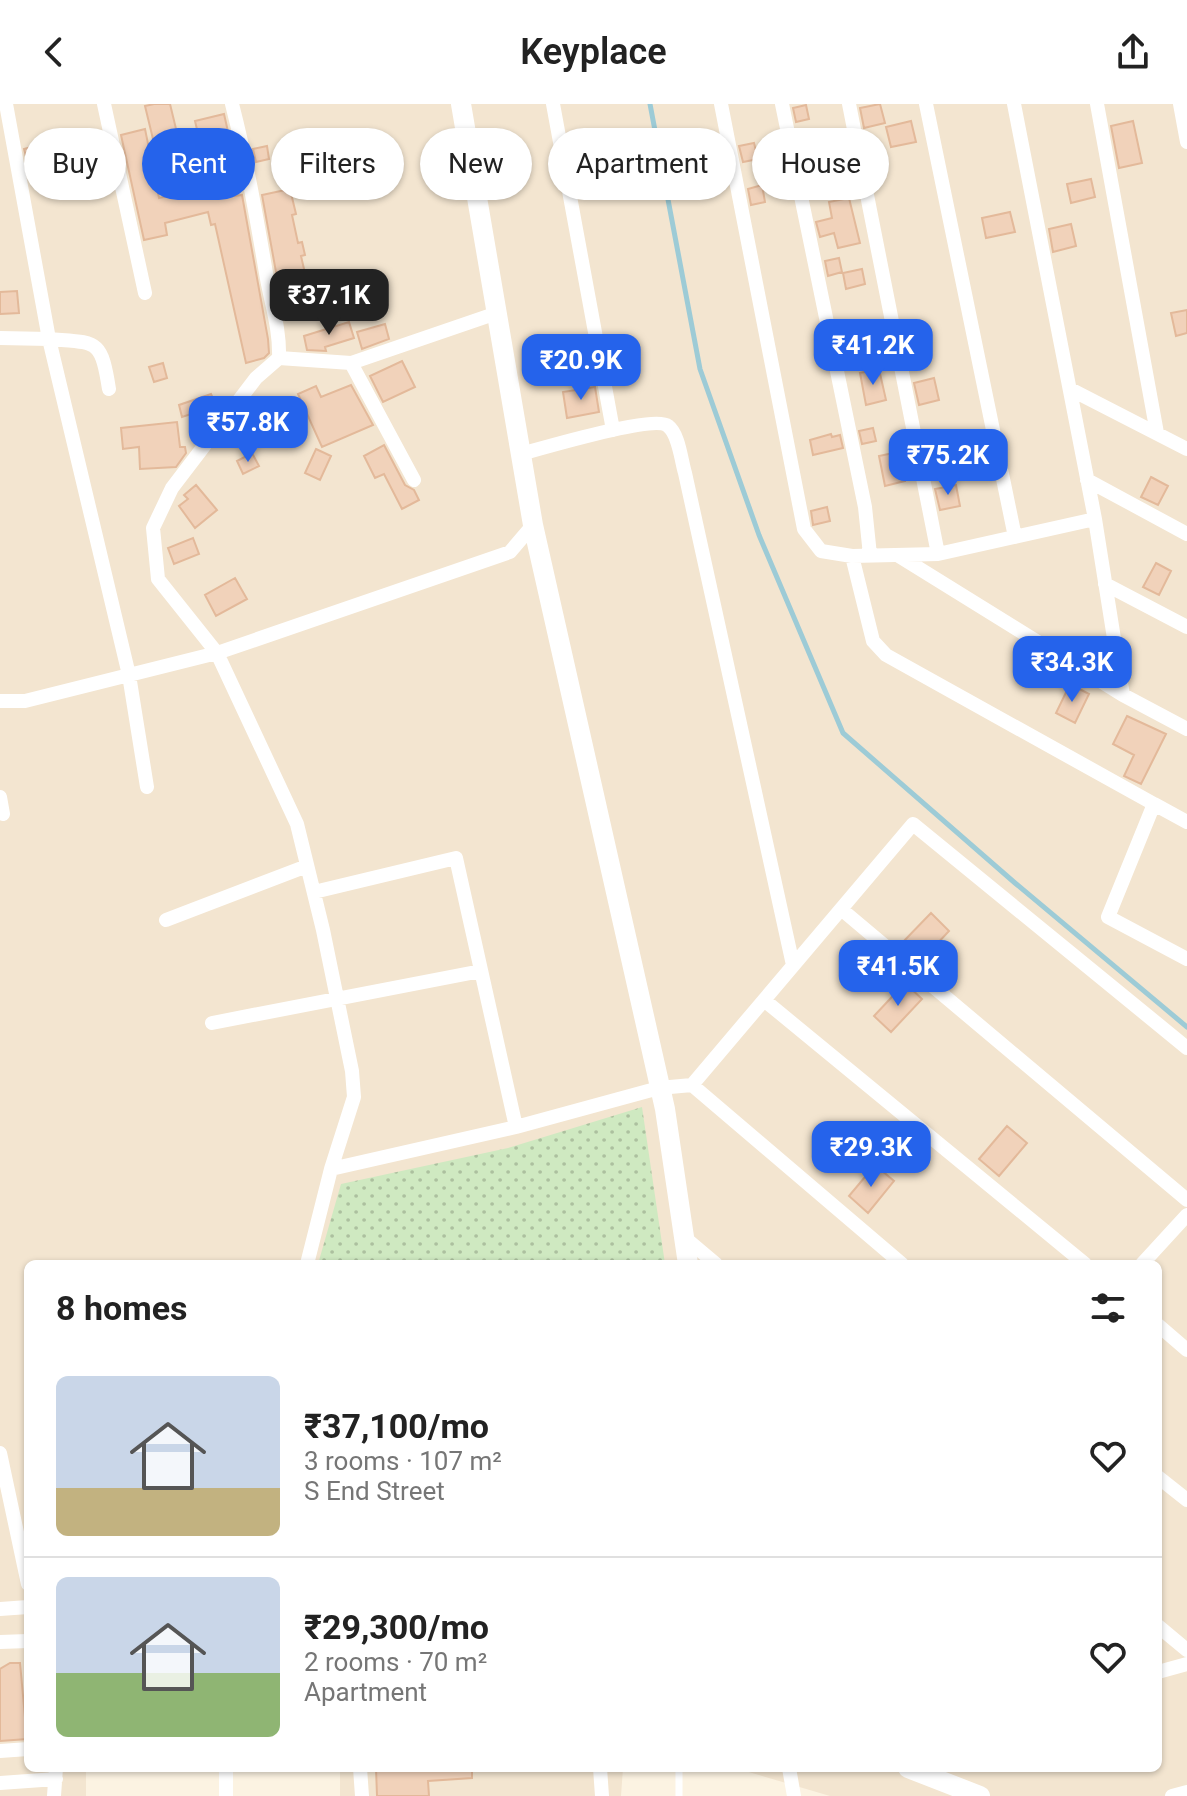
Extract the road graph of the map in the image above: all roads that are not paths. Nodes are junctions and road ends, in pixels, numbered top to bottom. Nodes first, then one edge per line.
1 (6, 104) edge
2 (104, 104) edge
3 (232, 104) edge
4 (461, 104) edge
5 (553, 104) edge
6 (721, 104) edge
7 (782, 104) edge
8 (849, 104) edge
9 (926, 104) edge
10 (1014, 104) edge
11 (1097, 104) edge
12 (1180, 104) edge
13 (1187, 142) edge
14 (145, 293) dead end
15 (497, 313) junction
16 (0, 338) edge
17 (49, 339) junction
18 (279, 358) junction
19 (351, 363) junction
20 (109, 389) dead end
21 (1070, 389) junction
22 (613, 430) junction
23 (1157, 433) junction
24 (1187, 449) edge
25 (521, 454) junction
26 (414, 480) dead end
27 (1087, 480) junction
28 (1095, 519) junction
29 (533, 525) junction
30 (1187, 534) edge
31 (1015, 537) junction
32 (938, 554) junction
33 (870, 555) junction
34 (897, 555) junction
35 (852, 556) junction
36 (1105, 584) junction
37 (1187, 627) edge
38 (217, 653) junction
39 (129, 675) junction
40 (1123, 695) junction
41 (0, 701) edge
42 (1187, 729) edge
43 (147, 787) dead end
44 (0, 797) edge
45 (1154, 804) junction
46 (3, 814) dead end
47 (1187, 822) edge
48 (307, 866) junction
49 (314, 892) junction
50 (841, 909) junction
51 (166, 920) dead end
52 (1187, 959) edge
53 (793, 965) junction
54 (481, 971) junction
55 (337, 999) junction
56 (764, 1000) junction
57 (212, 1023) dead end
58 (1187, 1048) edge
59 (692, 1085) junction
60 (659, 1088) junction
61 (516, 1127) junction
62 (331, 1169) junction
63 (1187, 1200) edge
64 (1187, 1215) edge
65 (684, 1237) junction
66 (308, 1260) edge
67 (687, 1260) edge
68 (711, 1260) edge
69 (897, 1260) edge
70 (1080, 1260) edge
71 (1146, 1260) edge
72 (1162, 1328) edge
73 (1187, 1350) edge
74 (0, 1453) edge
75 (1162, 1480) edge
76 (1187, 1500) edge
77 (24, 1565) edge
78 (24, 1607) edge
79 (0, 1609) edge
80 (1162, 1629) edge
81 (24, 1641) edge
82 (0, 1642) edge
83 (1187, 1650) edge
84 (1187, 1664) edge
85 (1162, 1671) edge
86 (24, 1749) edge
87 (0, 1751) edge
88 (226, 1772) edge
89 (360, 1772) edge
90 (600, 1772) edge
91 (679, 1772) edge
92 (790, 1772) edge
93 (918, 1772) edge
94 (56, 1774) edge
95 (0, 1783) edge
96 (1187, 1792) edge
97 (54, 1796) edge
98 (226, 1796) edge
99 (362, 1796) edge
100 (602, 1796) edge
101 (679, 1796) edge
102 (794, 1796) edge
103 (980, 1796) edge
104 (1172, 1796) edge

1 - 17 street
2 - 14 street
3 - 18 street
4 - 15 street
5 - 22 street
6 - 35 street
7 - 33 street
8 - 32 street
9 - 31 street
10 - 21 street
11 - 23 street
12 - 13 street
15 - 19 street
15 - 25 street
16 - 17 street
17 - 20 street
17 - 39 street
18 - 19 street
18 - 38 street
19 - 26 street
21 - 23 street
21 - 27 street
22 - 25 street
22 - 53 street
23 - 24 street
25 - 29 street
27 - 28 street
27 - 30 street
28 - 31 street
28 - 36 street
29 - 38 street
29 - 60 street
31 - 32 street
32 - 34 street
33 - 34 street
33 - 35 street
34 - 40 street
35 - 45 street
36 - 37 street
36 - 40 street
38 - 39 street
38 - 48 street
39 - 41 street
39 - 43 street
40 - 42 street
44 - 46 street
45 - 47 street
45 - 52 street
48 - 49 street
48 - 51 street
49 - 54 street
49 - 55 street
50 - 53 street
50 - 58 street
50 - 63 street
53 - 56 street
54 - 55 street
54 - 61 street
55 - 57 street
55 - 62 street
56 - 59 street
56 - 70 street
59 - 60 street
59 - 69 street
60 - 61 street
60 - 65 street
61 - 62 street
62 - 66 street
64 - 71 street
65 - 67 street
65 - 68 street
72 - 73 street
74 - 77 street
75 - 76 street
78 - 79 street
80 - 83 street
81 - 82 street
84 - 85 street
86 - 87 street
88 - 98 street
89 - 99 street
90 - 100 street
91 - 101 lane
92 - 102 street
93 - 103 street
94 - 95 street
94 - 97 street
96 - 104 street

